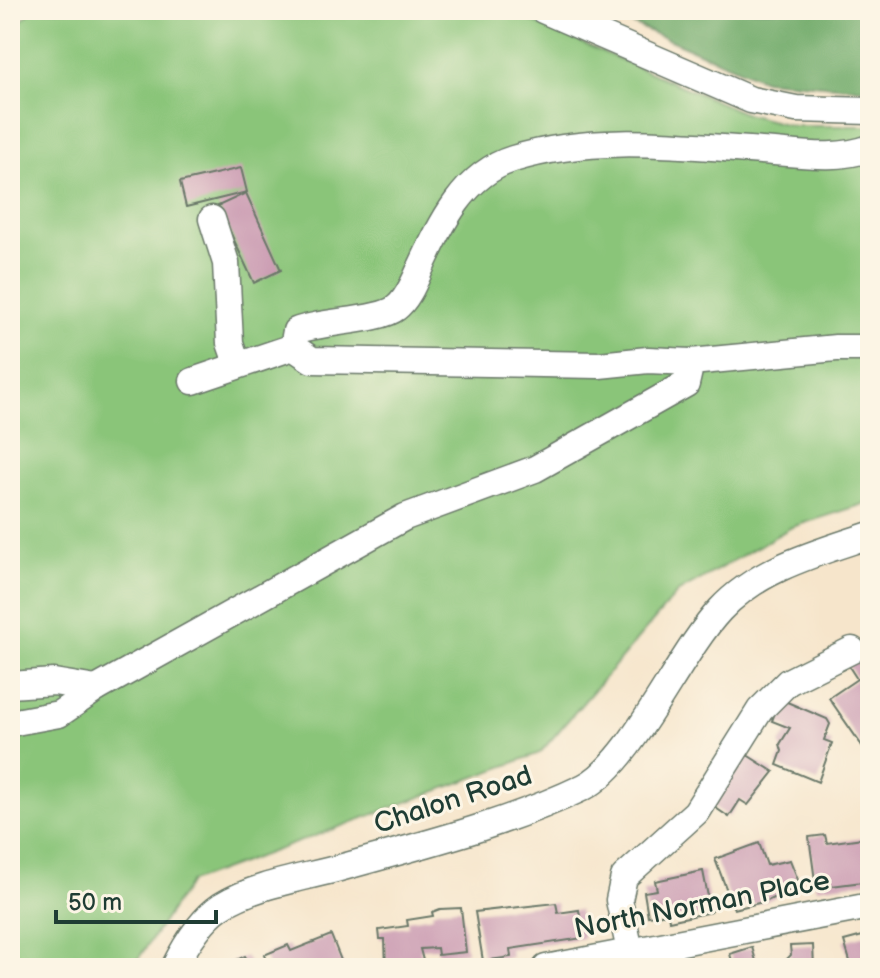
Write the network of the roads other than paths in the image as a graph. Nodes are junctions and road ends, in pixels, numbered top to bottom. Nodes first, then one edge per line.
1 (543, 10) edge
2 (870, 111) edge
3 (870, 148) edge
4 (212, 219) dead end
5 (293, 347) junction
6 (870, 348) edge
7 (691, 362) junction
8 (237, 363) junction
9 (193, 381) dead end
10 (870, 535) edge
11 (852, 650) dead end
12 (10, 685) edge
13 (96, 689) junction
14 (10, 723) edge
15 (870, 906) edge
16 (630, 951) junction
17 (174, 968) edge
18 (546, 968) edge

1 - 2 street
3 - 5 street
4 - 8 street
5 - 7 street
5 - 8 street
6 - 7 street
7 - 13 street
8 - 9 street
10 - 17 street, Chalon Road
11 - 16 street
12 - 13 street
13 - 14 street
15 - 16 street, North Norman Place
16 - 18 street, North Norman Place

